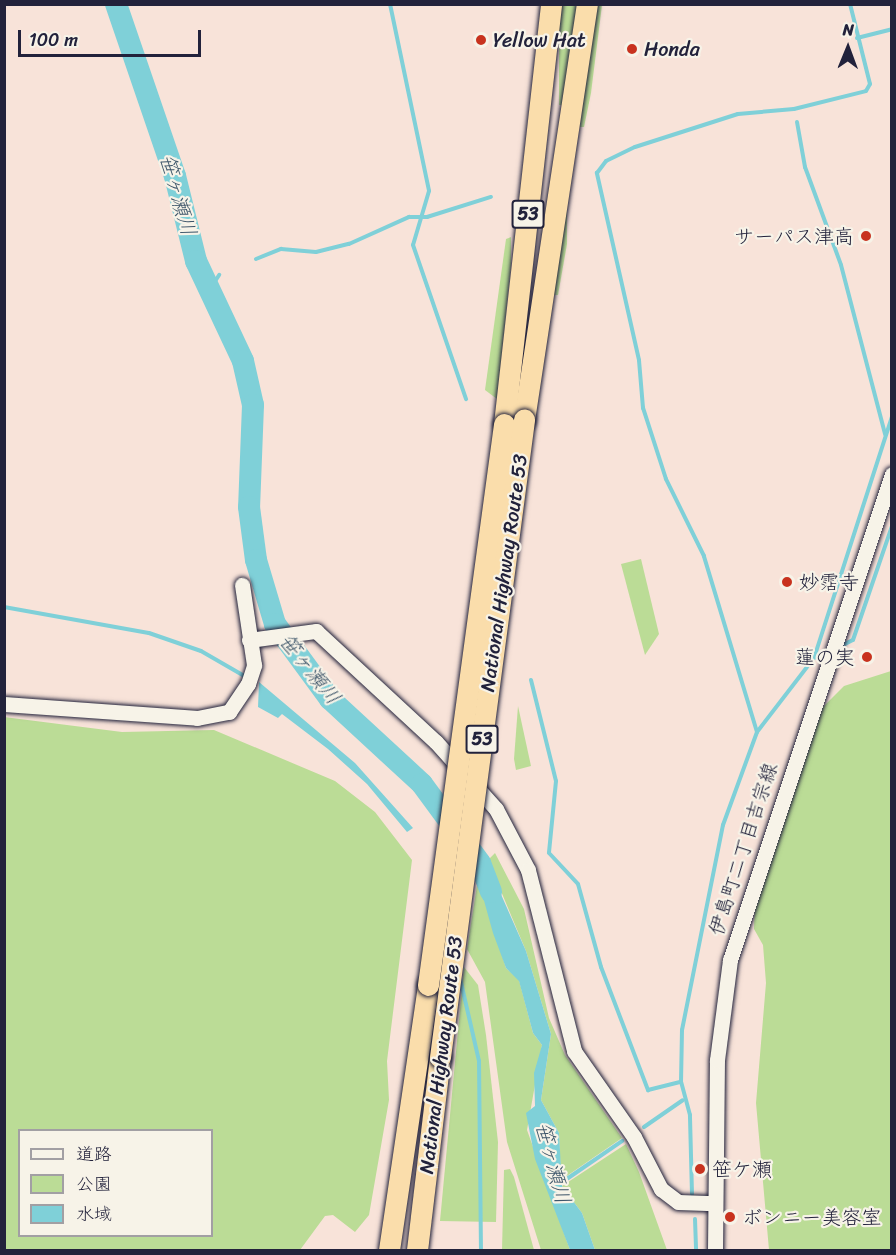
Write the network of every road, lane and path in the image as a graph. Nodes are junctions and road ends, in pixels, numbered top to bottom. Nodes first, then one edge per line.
1 (551, 4) edge
2 (587, 4) edge
3 (514, 422) junction
4 (891, 474) edge
5 (242, 585) dead end
6 (253, 640) junction
7 (4, 704) edge
8 (714, 1203) junction
9 (389, 1251) edge
10 (417, 1251) edge
11 (715, 1251) edge

1 - 3 highway, National Highway Route 53 / 53
2 - 3 highway, National Highway Route 53 / 53
3 - 9 highway, National Highway Route 53 / 53, bridge
3 - 10 highway, National Highway Route 53 / 53, bridge
4 - 8 street, 伊島町二丁目吉宗線
5 - 6 street
6 - 7 street
6 - 8 street
8 - 11 street, 伊島町二丁目吉宗線

